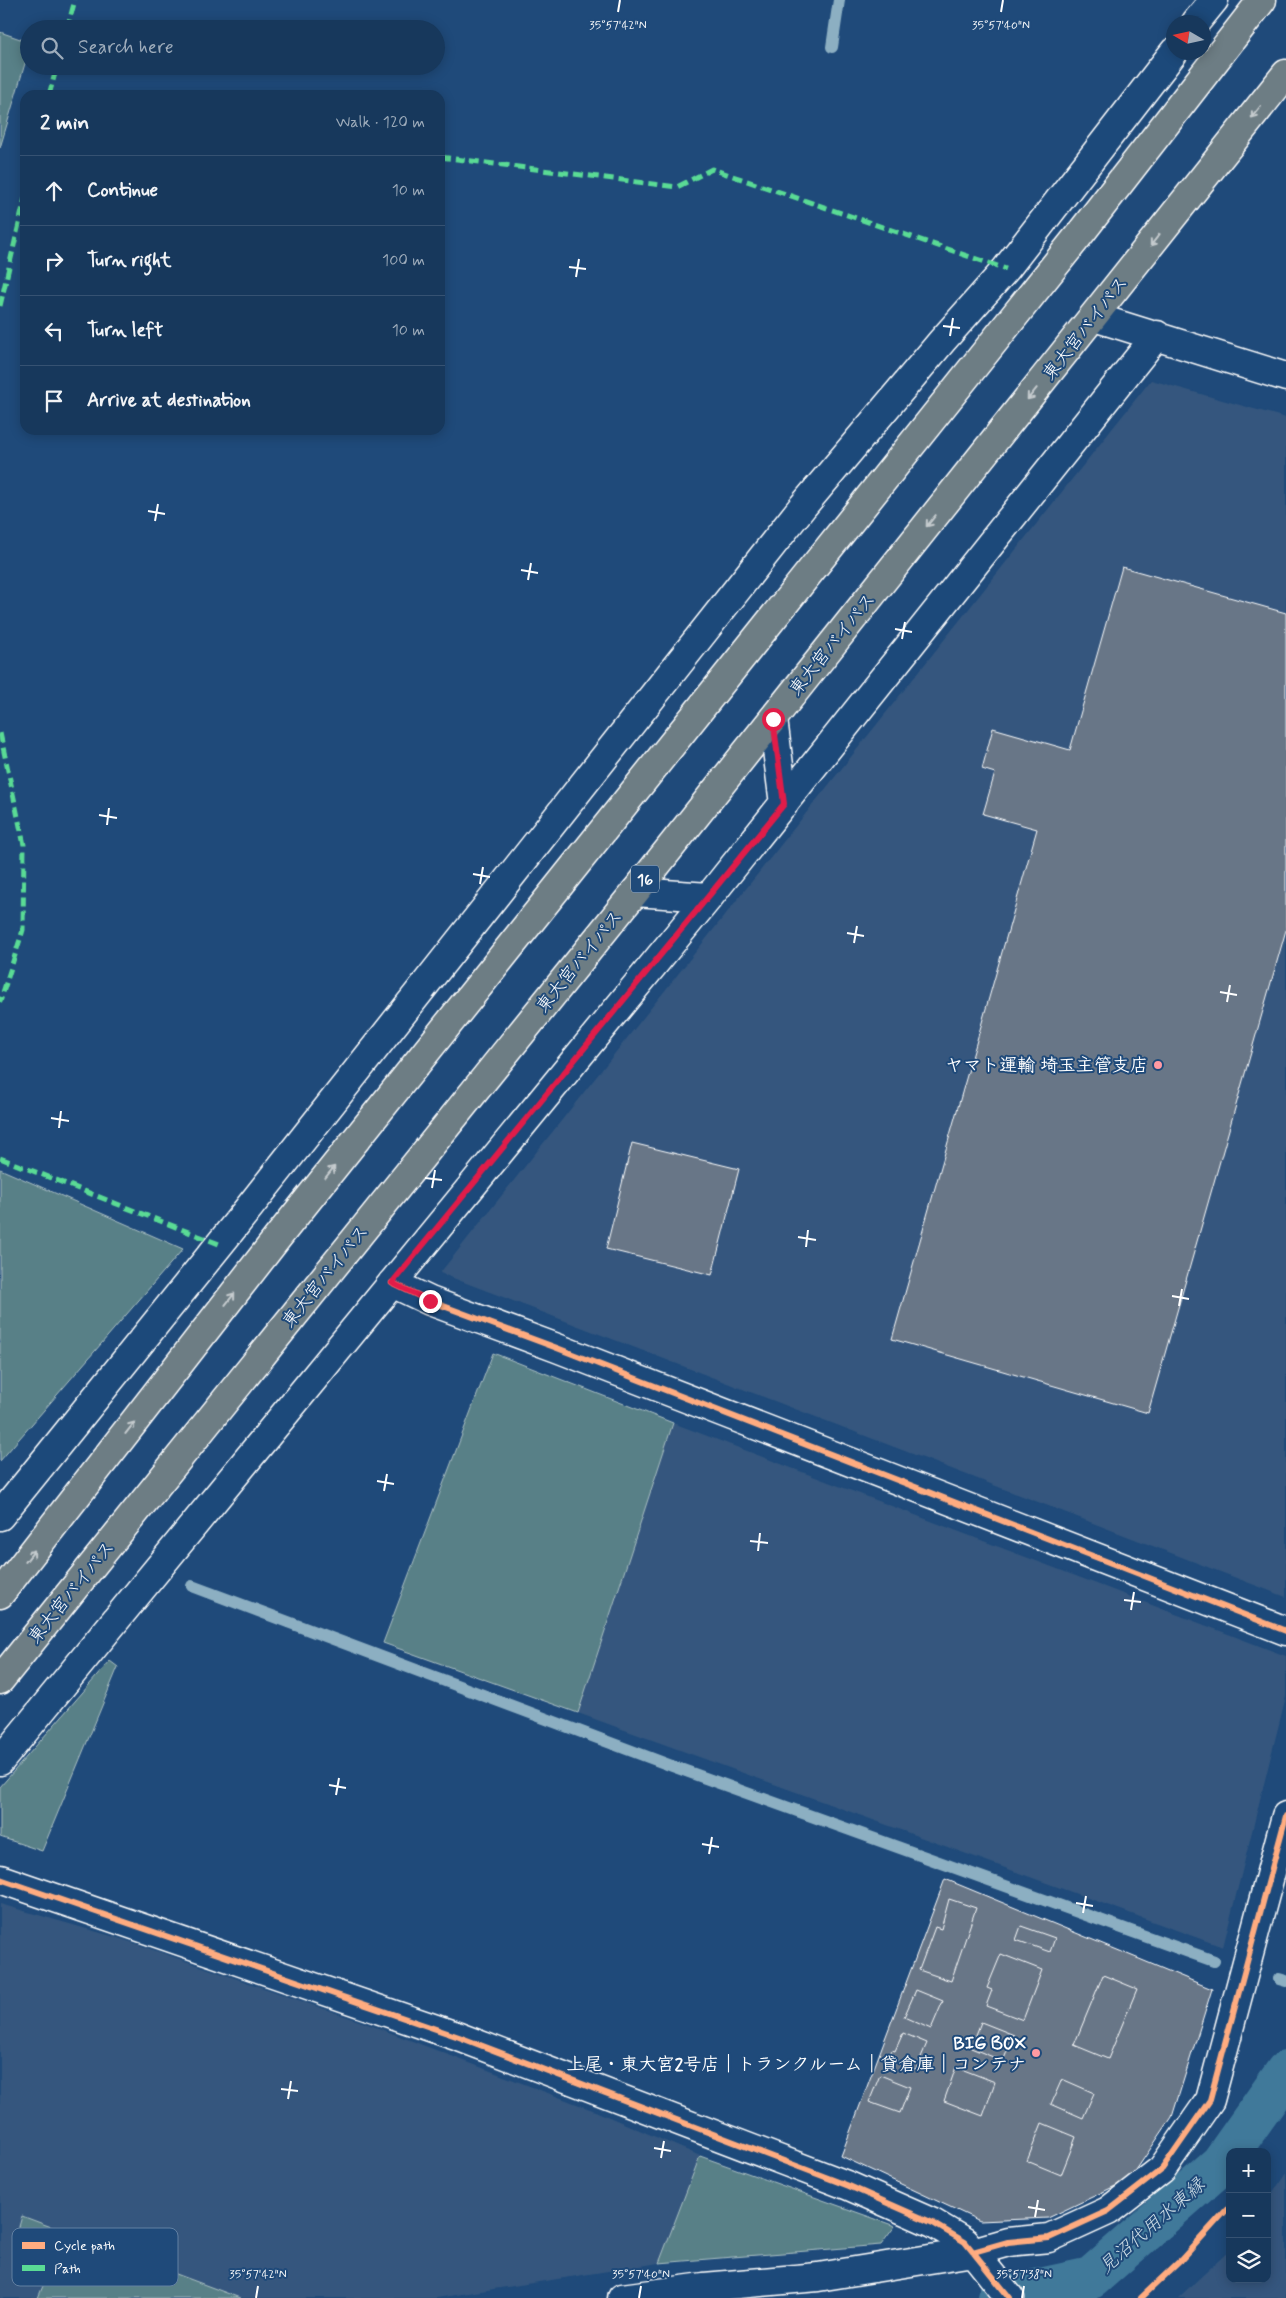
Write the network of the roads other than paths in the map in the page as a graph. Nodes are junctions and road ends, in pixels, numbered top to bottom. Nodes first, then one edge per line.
1 (1214, 0) edge
2 (1262, 0) edge
3 (1202, 15) edge
4 (1168, 60) edge
5 (1286, 74) edge
6 (1094, 317) junction
7 (1157, 335) junction
8 (1286, 377) edge
9 (773, 719) junction
10 (784, 804) junction
11 (634, 892) junction
12 (710, 897) junction
13 (392, 1283) junction
14 (0, 1516) edge
15 (0, 1594) edge
16 (1286, 1631) edge
17 (0, 1680) edge
18 (0, 1761) edge
19 (1286, 1816) edge
20 (0, 1879) edge
21 (973, 2252) junction
22 (622, 2298) edge
23 (1010, 2298) edge

1 - 3 street
15 -> 2 highway
4 - 14 street
5 -> 6 highway, 東大宮バイパス / 16
6 - 7 street
6 -> 9 highway, 東大宮バイパス / 16
7 - 8 street
7 - 10 street
9 - 10 street
9 - 11 highway, 東大宮バイパス / 16
10 - 12 street
11 - 12 street
11 - 17 highway, 東大宮バイパス / 16
12 - 13 street
13 - 16 street
13 - 18 street
19 - 21 street
20 - 21 street
21 - 22 street
21 - 23 street

